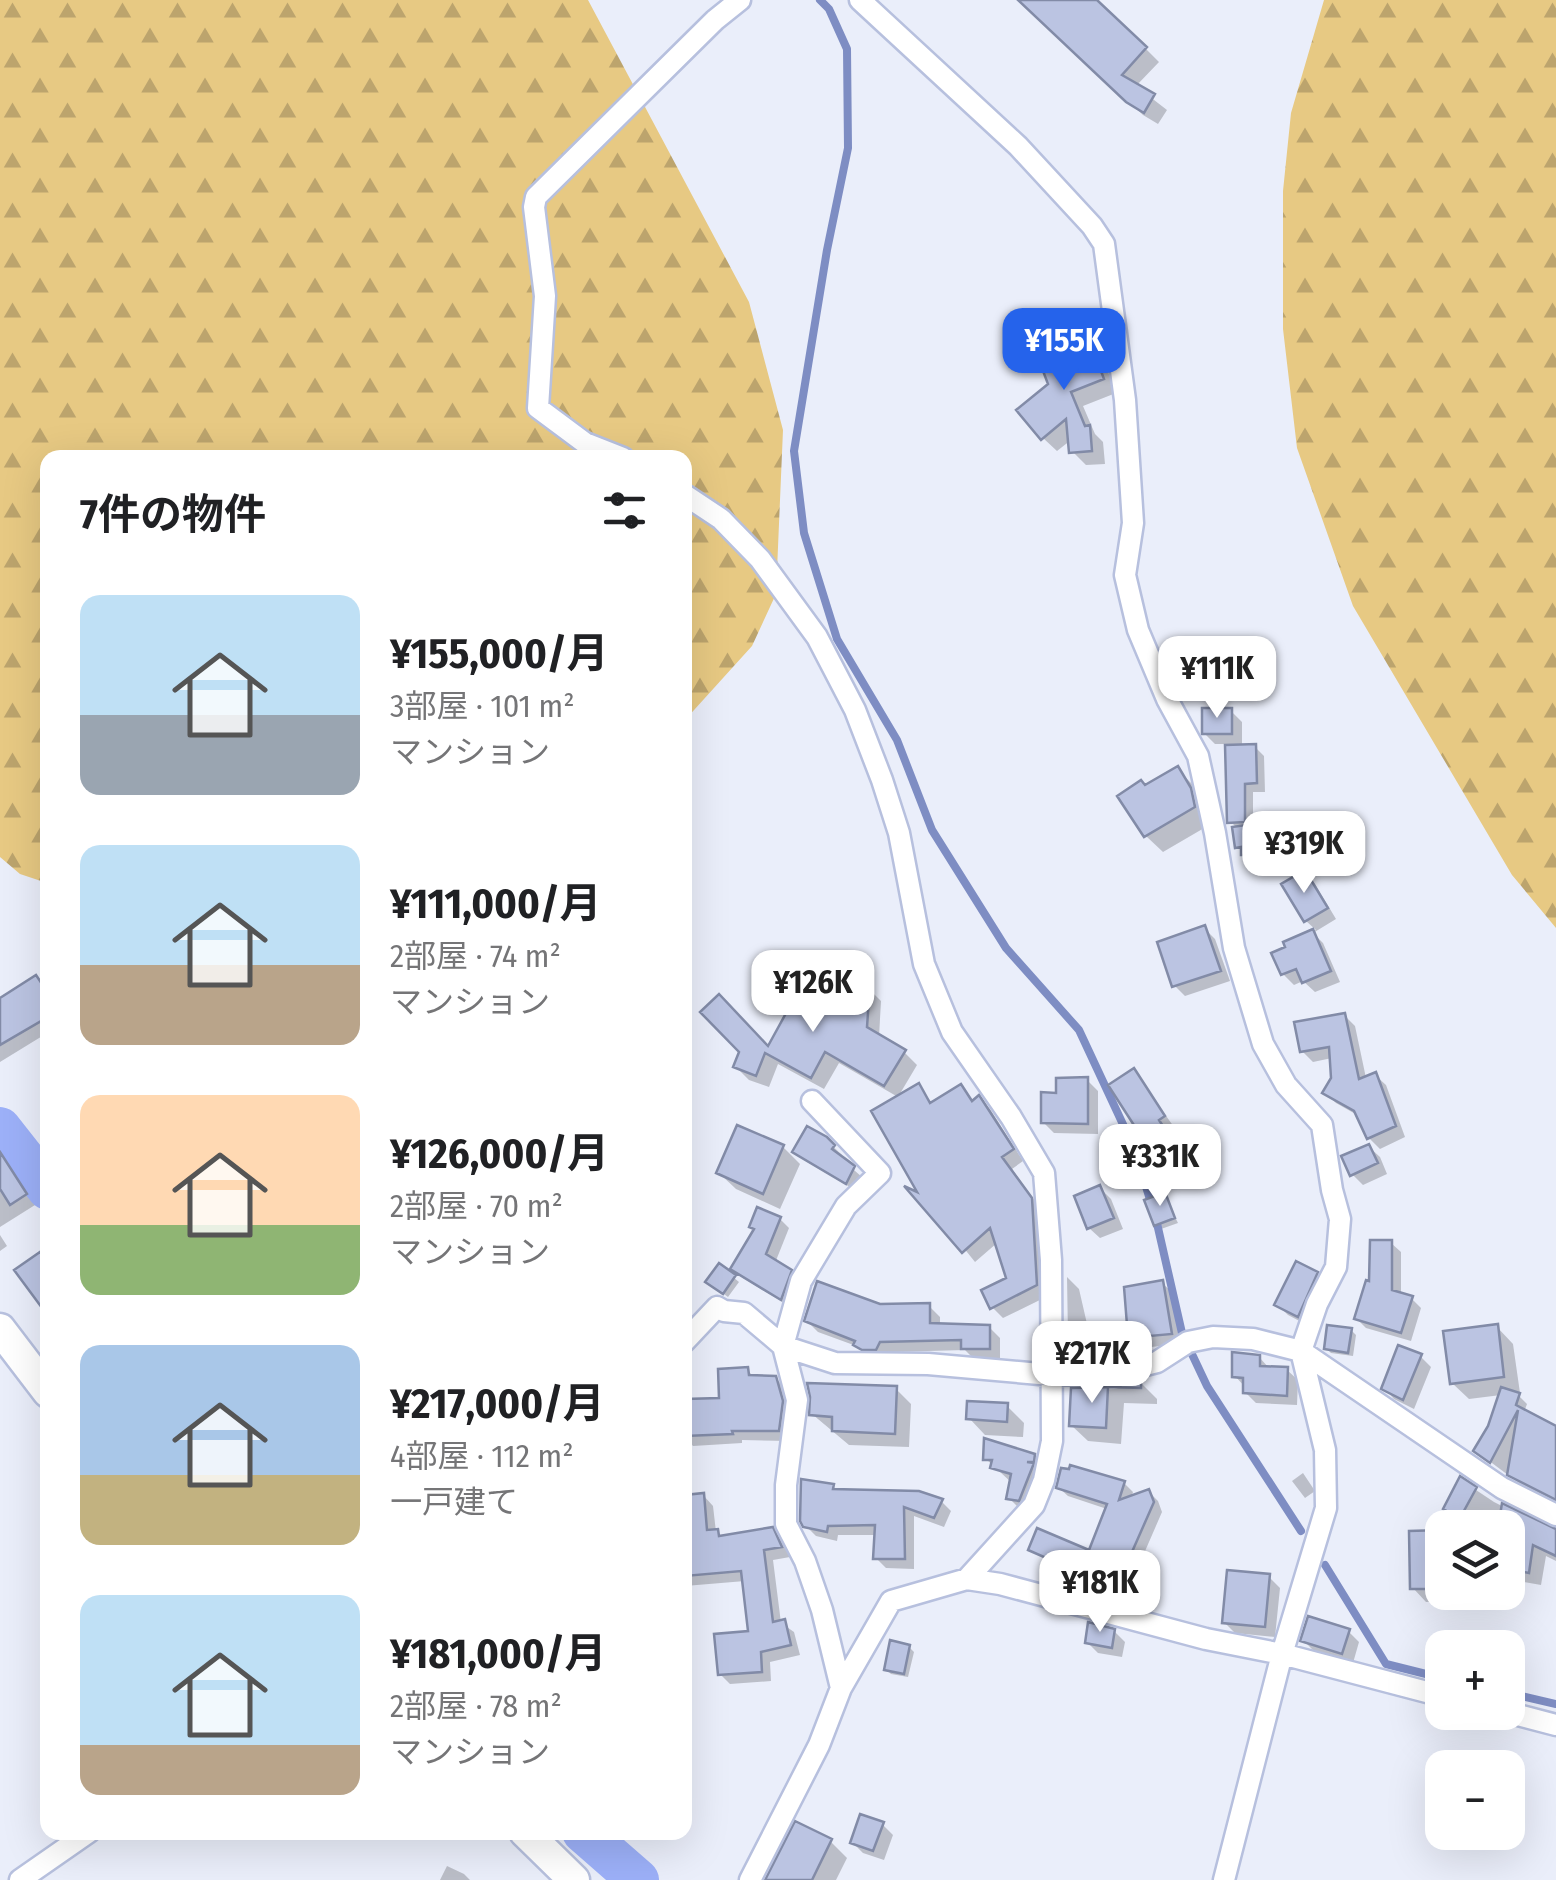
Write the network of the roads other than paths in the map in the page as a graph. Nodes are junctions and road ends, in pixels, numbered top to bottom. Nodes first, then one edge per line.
1 (740, 0) edge
2 (860, 0) edge
3 (603, 450) edge
4 (692, 500) edge
5 (812, 1100) dead end
6 (0, 1329) edge
7 (692, 1333) edge
8 (783, 1346) junction
9 (1300, 1351) junction
10 (1051, 1376) junction
11 (40, 1382) edge
12 (1556, 1515) edge
13 (967, 1579) junction
14 (1282, 1654) junction
15 (841, 1688) junction
16 (1425, 1692) edge
17 (1525, 1717) edge
18 (1556, 1726) edge
19 (78, 1840) edge
20 (533, 1840) edge
21 (20, 1880) edge
22 (574, 1880) edge
23 (750, 1880) edge
24 (1224, 1880) edge

1 - 3 street
2 - 9 street
4 - 10 street
5 - 8 street
6 - 11 main road
7 - 8 street
8 - 10 street
8 - 15 street
9 - 10 street
9 - 12 street
9 - 14 street
10 - 13 street
13 - 14 street
13 - 15 street
14 - 16 street
14 - 24 street
15 - 23 street
17 - 18 street
19 - 21 street
20 - 22 main road

